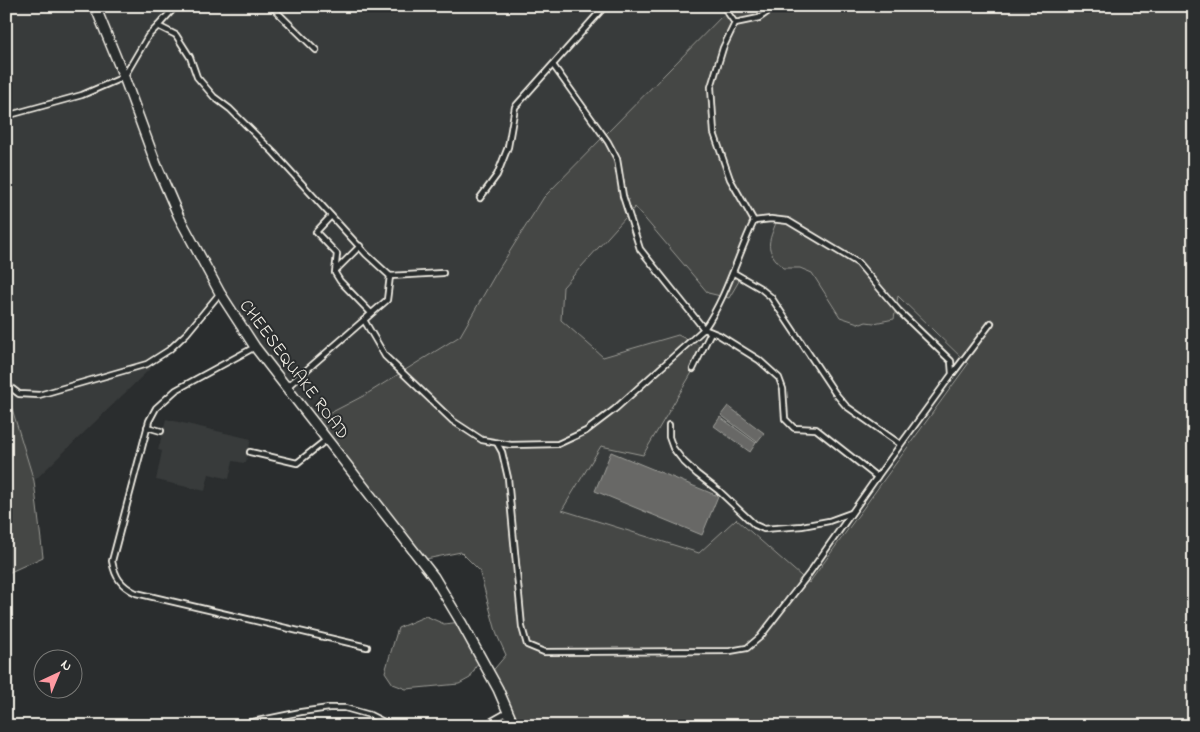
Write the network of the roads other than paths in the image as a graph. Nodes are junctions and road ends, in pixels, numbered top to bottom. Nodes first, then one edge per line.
1 (95, 6) edge
2 (176, 6) edge
3 (271, 6) edge
4 (605, 6) edge
5 (723, 6) edge
6 (776, 6) edge
7 (735, 23) junction
8 (158, 26) junction
9 (316, 50) dead end
10 (553, 65) junction
11 (124, 77) junction
12 (6, 116) edge
13 (480, 198) dead end
14 (331, 216) junction
15 (754, 220) junction
16 (360, 246) junction
17 (336, 270) junction
18 (734, 272) junction
19 (443, 273) dead end
20 (390, 276) junction
21 (220, 293) junction
22 (371, 313) junction
23 (364, 320) junction
24 (991, 323) dead end
25 (704, 329) junction
26 (711, 332) junction
27 (255, 347) junction
28 (692, 369) dead end
29 (952, 374) junction
30 (6, 384) edge
31 (286, 388) junction
32 (669, 425) dead end
33 (147, 427) junction
34 (161, 431) dead end
35 (326, 440) junction
36 (497, 443) junction
37 (900, 444) junction
38 (250, 452) dead end
39 (877, 478) junction
40 (853, 512) junction
41 (367, 647) dead end
42 (508, 712) junction
43 (512, 725) edge
44 (233, 726) edge
45 (392, 726) edge
46 (483, 726) edge

1 - 11 street, CHEESEQUAKE ROAD
2 - 8 lane
3 - 9 lane
4 - 10 lane
5 - 7 lane
6 - 7 lane
7 - 15 lane
8 - 11 lane
8 - 14 lane
10 - 13 lane
10 - 25 lane
11 - 12 lane
11 - 21 street, CHEESEQUAKE ROAD
14 - 16 lane
14 - 17 lane
15 - 18 lane
15 - 29 lane
16 - 17 lane
16 - 20 lane
17 - 22 lane
18 - 25 lane
18 - 37 lane
19 - 20 lane
20 - 22 lane
21 - 27 street, CHEESEQUAKE ROAD
21 - 30 lane
22 - 23 lane
23 - 31 lane
23 - 36 lane
24 - 29 lane
25 - 26 lane
25 - 36 lane
26 - 28 lane
26 - 39 lane
27 - 31 street, CHEESEQUAKE ROAD
27 - 33 lane
29 - 37 lane
31 - 35 street, CHEESEQUAKE ROAD
32 - 40 lane
33 - 34 lane
33 - 41 lane
35 - 38 lane
35 - 42 street, CHEESEQUAKE ROAD
36 - 40 lane
37 - 39 lane
39 - 40 lane
42 - 43 street, CHEESEQUAKE ROAD
42 - 46 lane
44 - 45 lane

